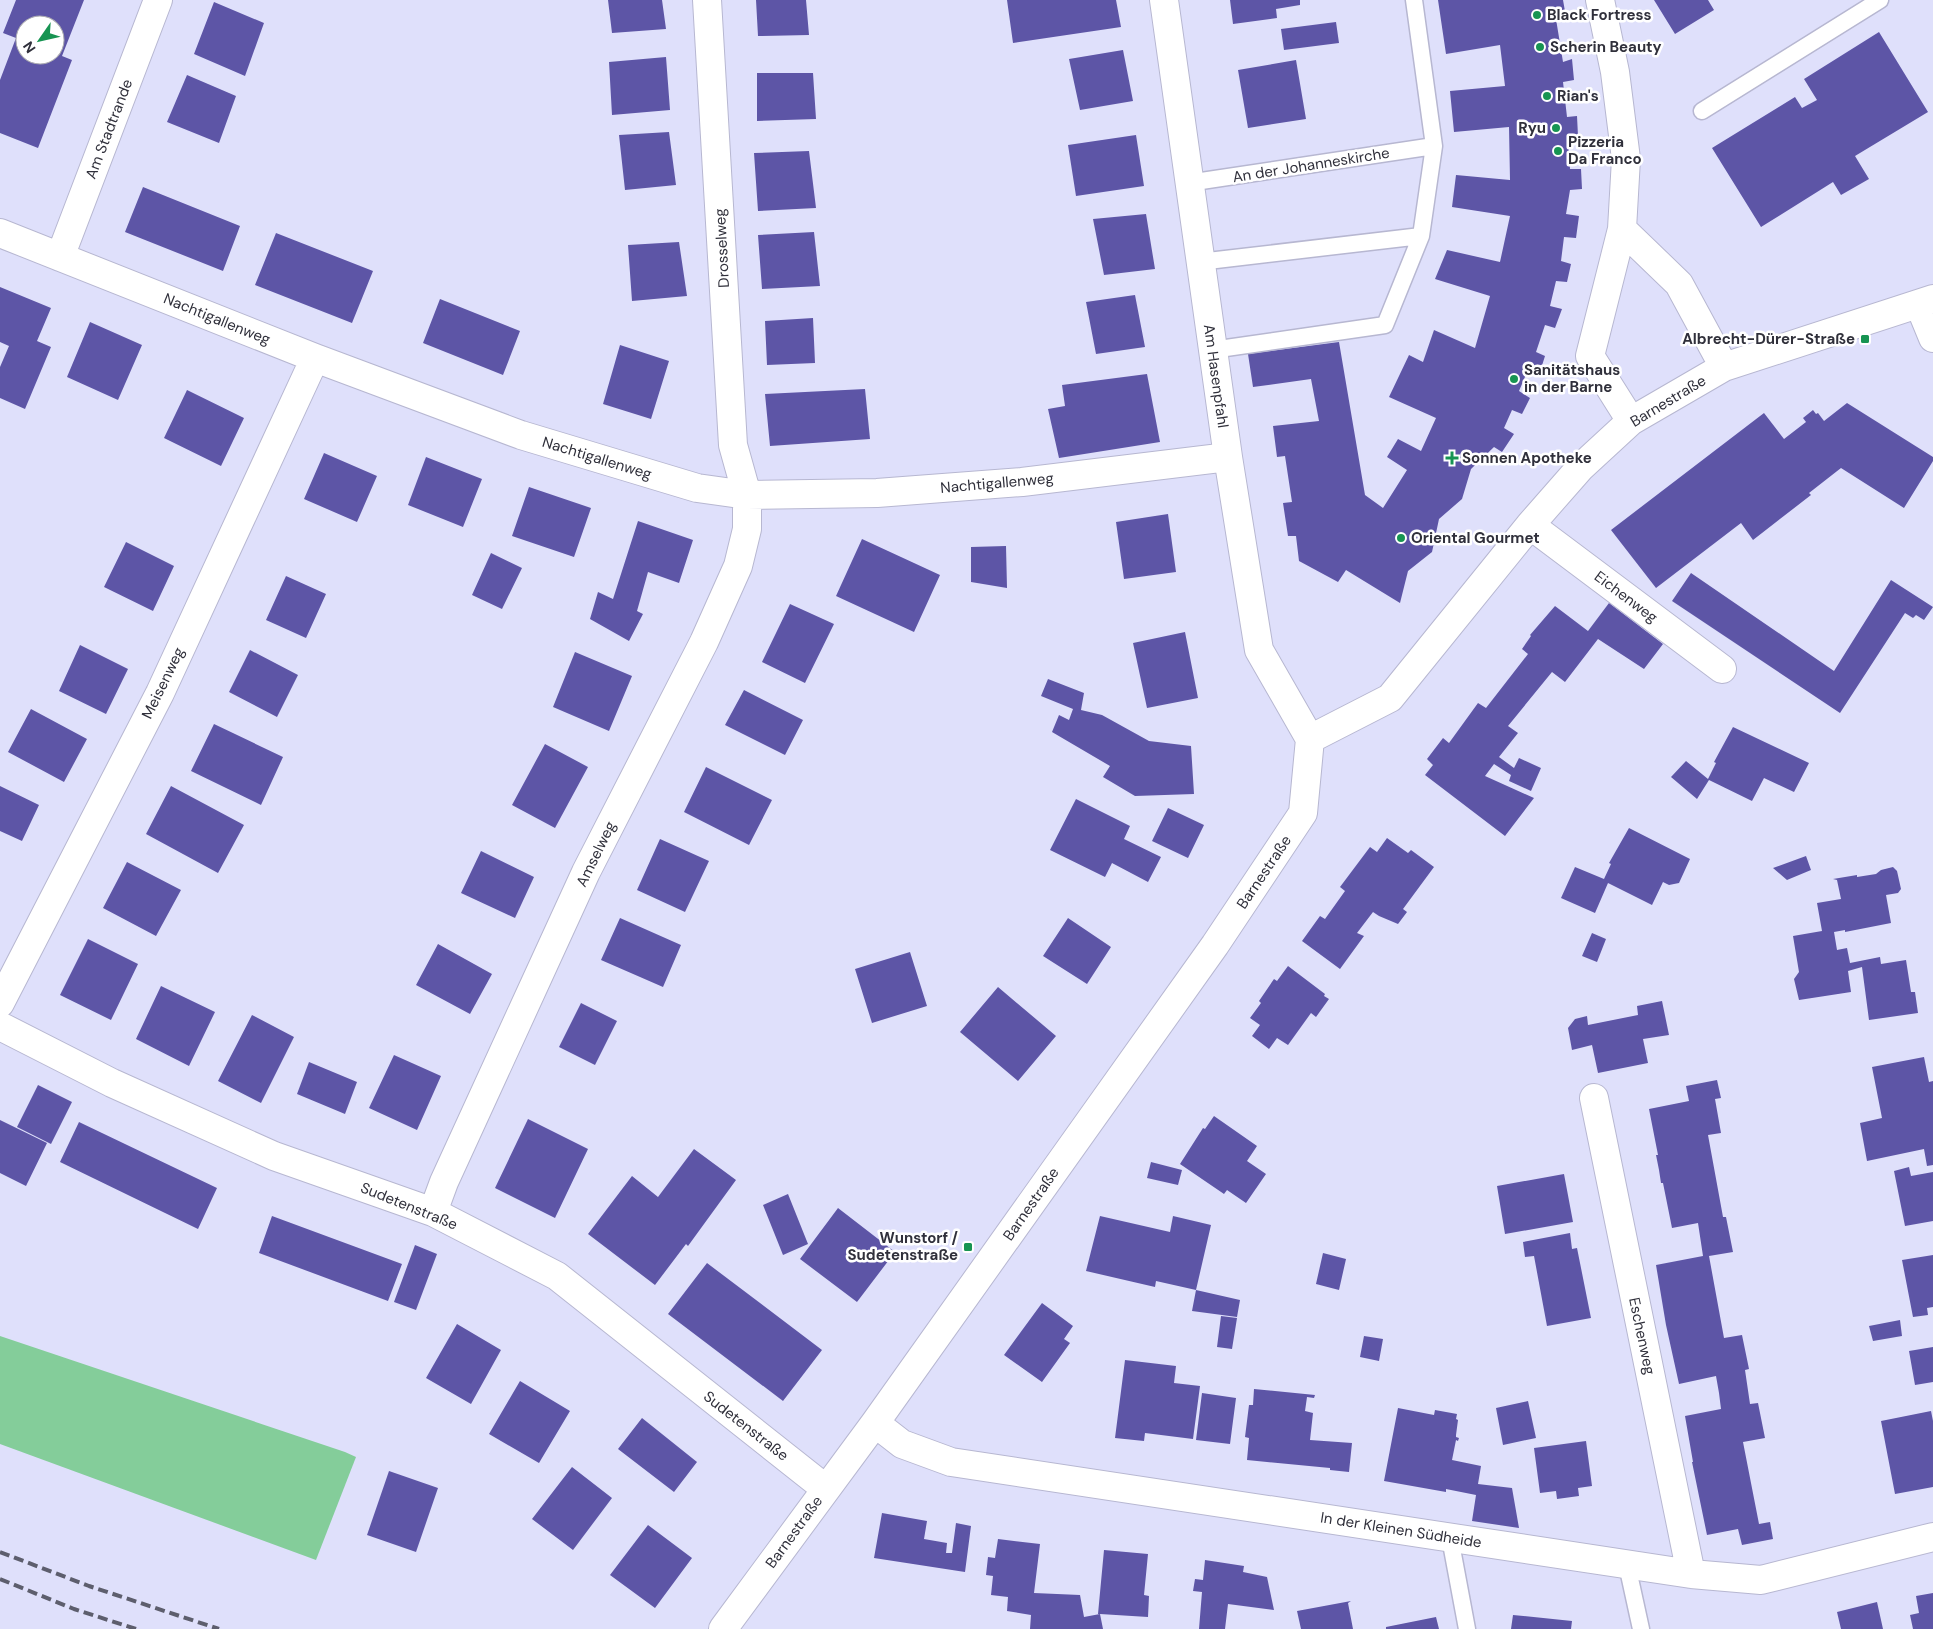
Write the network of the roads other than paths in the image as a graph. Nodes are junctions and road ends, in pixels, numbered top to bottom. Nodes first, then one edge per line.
1 (158, 0) edge
2 (707, 0) edge
3 (1164, 0) edge
4 (1414, 0) edge
5 (1600, 0) edge
6 (1880, 0) edge
7 (1702, 111) dead end
8 (1434, 146) junction
9 (1188, 183) junction
10 (1622, 229) junction
11 (0, 234) edge
12 (1421, 236) junction
13 (60, 257) junction
14 (1199, 262) junction
15 (1926, 301) edge
16 (1933, 338) edge
17 (1212, 350) junction
18 (315, 358) junction
19 (1724, 367) junction
20 (1631, 421) junction
21 (1228, 457) junction
22 (747, 495) junction
23 (1530, 525) junction
24 (1722, 669) dead end
25 (1310, 739) junction
26 (0, 1003) edge
27 (0, 1026) edge
28 (1594, 1098) dead end
29 (433, 1212) junction
30 (876, 1423) junction
31 (826, 1490) junction
32 (1933, 1537) edge
33 (1450, 1538) junction
34 (1627, 1565) junction
35 (1691, 1574) junction
36 (723, 1629) edge
37 (1467, 1629) edge
38 (1641, 1629) edge

1 - 13 street, Am Stadtrande
2 - 22 street, Drosselweg
3 - 9 street, Am Hasenpfahl
4 - 8 lane
5 - 10 street
6 - 7 lane
8 - 9 lane, An der Johanneskirche
8 - 12 lane
9 - 14 street, Am Hasenpfahl
10 - 19 street
10 - 20 street
11 - 13 street, Nachtigallenweg
12 - 14 lane
12 - 17 lane
13 - 18 street, Nachtigallenweg
14 - 17 street, Am Hasenpfahl
15 - 16 street
15 - 19 street, Barnestraße
17 - 21 street, Am Hasenpfahl
18 - 22 street, Nachtigallenweg
18 - 26 street, Meisenweg
19 - 20 street, Barnestraße
20 - 23 street, Barnestraße
21 - 22 street, Nachtigallenweg
21 - 25 street, Am Hasenpfahl
22 - 29 street, Amselweg
23 - 24 street, Eichenweg
23 - 25 street, Barnestraße
25 - 30 street, Barnestraße
27 - 29 street, Sudetenstraße
28 - 35 street, Eschenweg
29 - 31 street, Sudetenstraße
30 - 31 street, Barnestraße
30 - 33 street, In der Kleinen Südheide
31 - 36 street, Barnestraße
32 - 35 street, In der Kleinen Südheide
33 - 34 street, In der Kleinen Südheide
33 - 37 lane
34 - 35 street, In der Kleinen Südheide
34 - 38 lane

